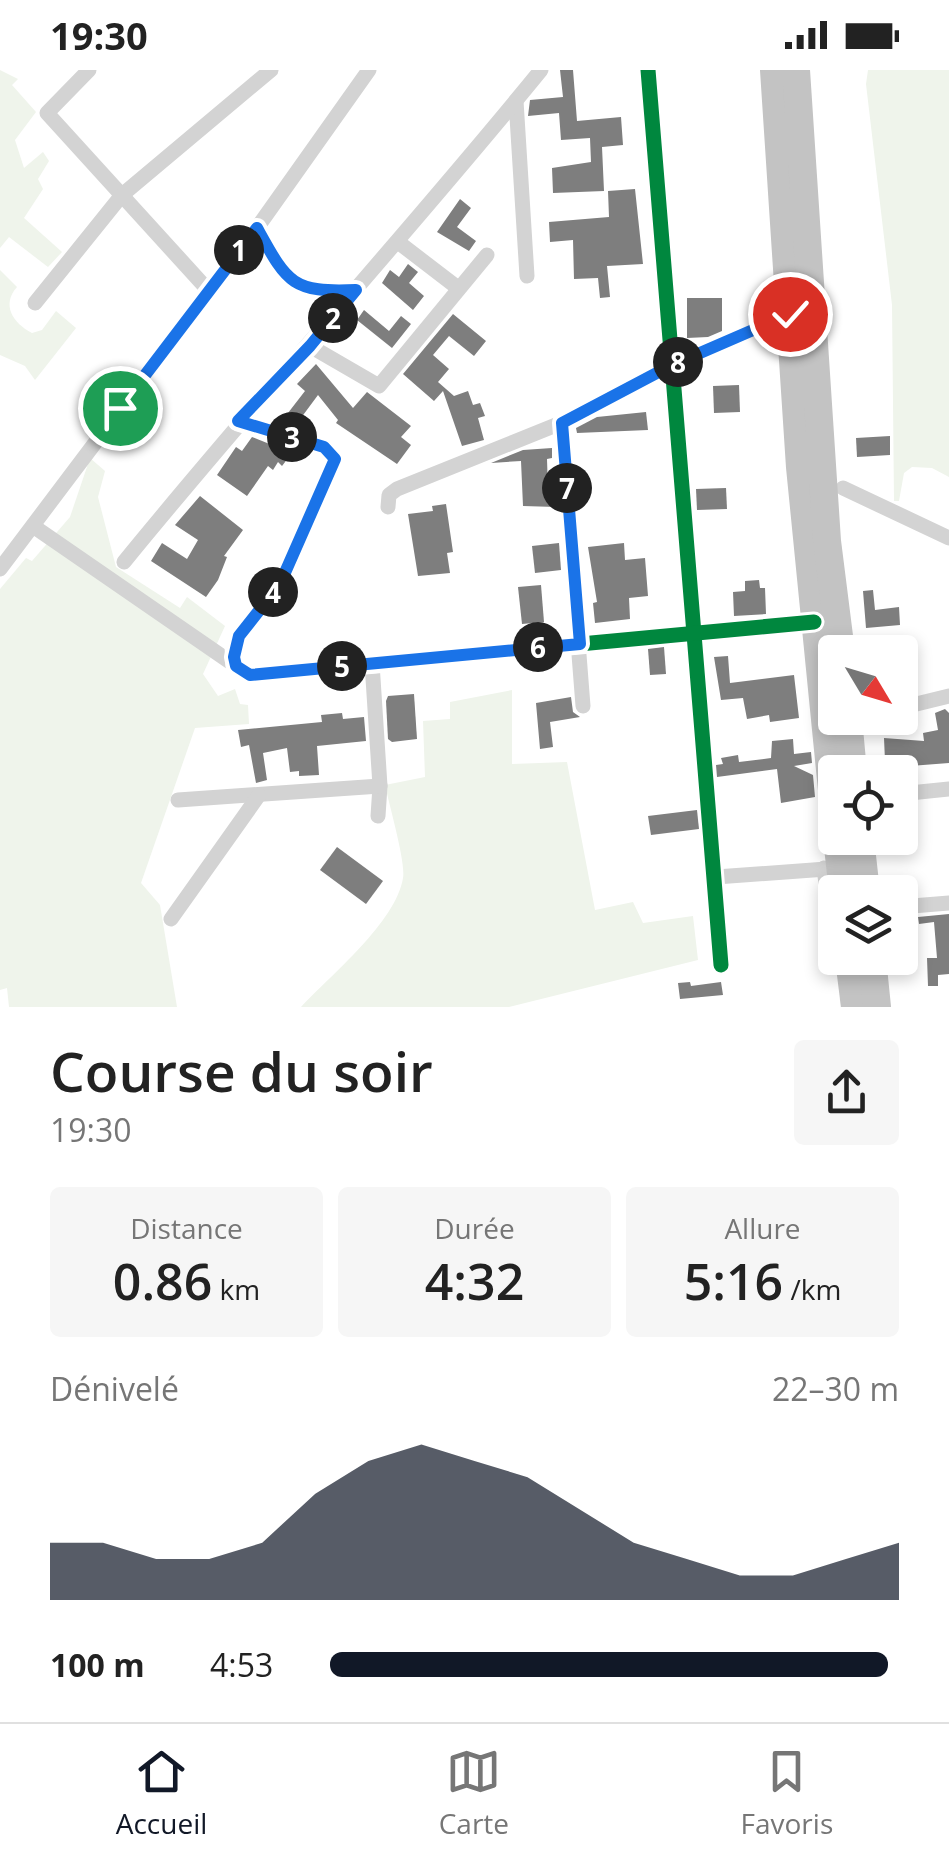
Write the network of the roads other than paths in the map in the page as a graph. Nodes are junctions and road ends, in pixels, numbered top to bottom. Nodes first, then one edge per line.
1 (88, 70) edge
2 (271, 70) edge
3 (541, 70) edge
4 (648, 70) edge
5 (774, 70) edge
6 (796, 70) edge
7 (364, 72) edge
8 (516, 101) junction
9 (122, 195) junction
10 (257, 228) junction
11 (398, 242) junction
12 (487, 254) dead end
13 (527, 276) dead end
14 (458, 288) junction
15 (208, 290) junction
16 (356, 290) junction
17 (34, 303) dead end
18 (790, 314) junction
19 (310, 346) junction
20 (670, 366) junction
21 (238, 421) junction
22 (562, 423) junction
23 (843, 488) dead end
24 (388, 507) dead end
25 (34, 526) junction
26 (949, 538) edge
27 (124, 562) dead end
28 (0, 569) edge
29 (814, 622) junction
30 (696, 630) junction
31 (839, 635) edge
32 (580, 644) junction
33 (372, 663) junction
34 (236, 666) junction
35 (949, 696) edge
36 (918, 704) edge
37 (583, 706) dead end
38 (828, 755) edge
39 (380, 786) junction
40 (949, 789) edge
41 (918, 792) edge
42 (259, 794) junction
43 (178, 800) dead end
44 (378, 816) dead end
45 (818, 876) edge
46 (716, 877) junction
47 (949, 903) edge
48 (918, 906) edge
49 (171, 919) dead end
50 (721, 966) dead end
51 (838, 975) edge
52 (851, 975) edge
53 (874, 975) edge
54 (842, 1007) edge
55 (855, 1007) edge
56 (877, 1007) edge

1 - 9 street
2 - 9 street
3 - 8 street
4 - 20 street
5 - 18 highway
6 - 31 highway
7 - 10 street
8 - 11 street
8 - 13 street
9 - 15 street
9 - 17 street
10 - 15 street
10 - 16 street
11 - 14 street
11 - 16 street
12 - 14 street
14 - 19 street
15 - 25 street
16 - 19 street
18 - 20 street
18 - 29 highway
19 - 21 street
20 - 22 street
20 - 30 street
21 - 27 street
21 - 34 street
22 - 24 street
22 - 32 street
23 - 26 street
25 - 28 street
25 - 34 street
29 - 30 street
29 - 38 highway
30 - 32 street
30 - 46 street
32 - 33 street
32 - 37 street
33 - 34 street
33 - 39 street
35 - 36 street
39 - 42 street
39 - 44 street
40 - 41 street
42 - 43 street
42 - 49 street
45 - 46 street
46 - 50 street
47 - 48 street
51 - 54 street
52 - 55 highway
53 - 56 highway

